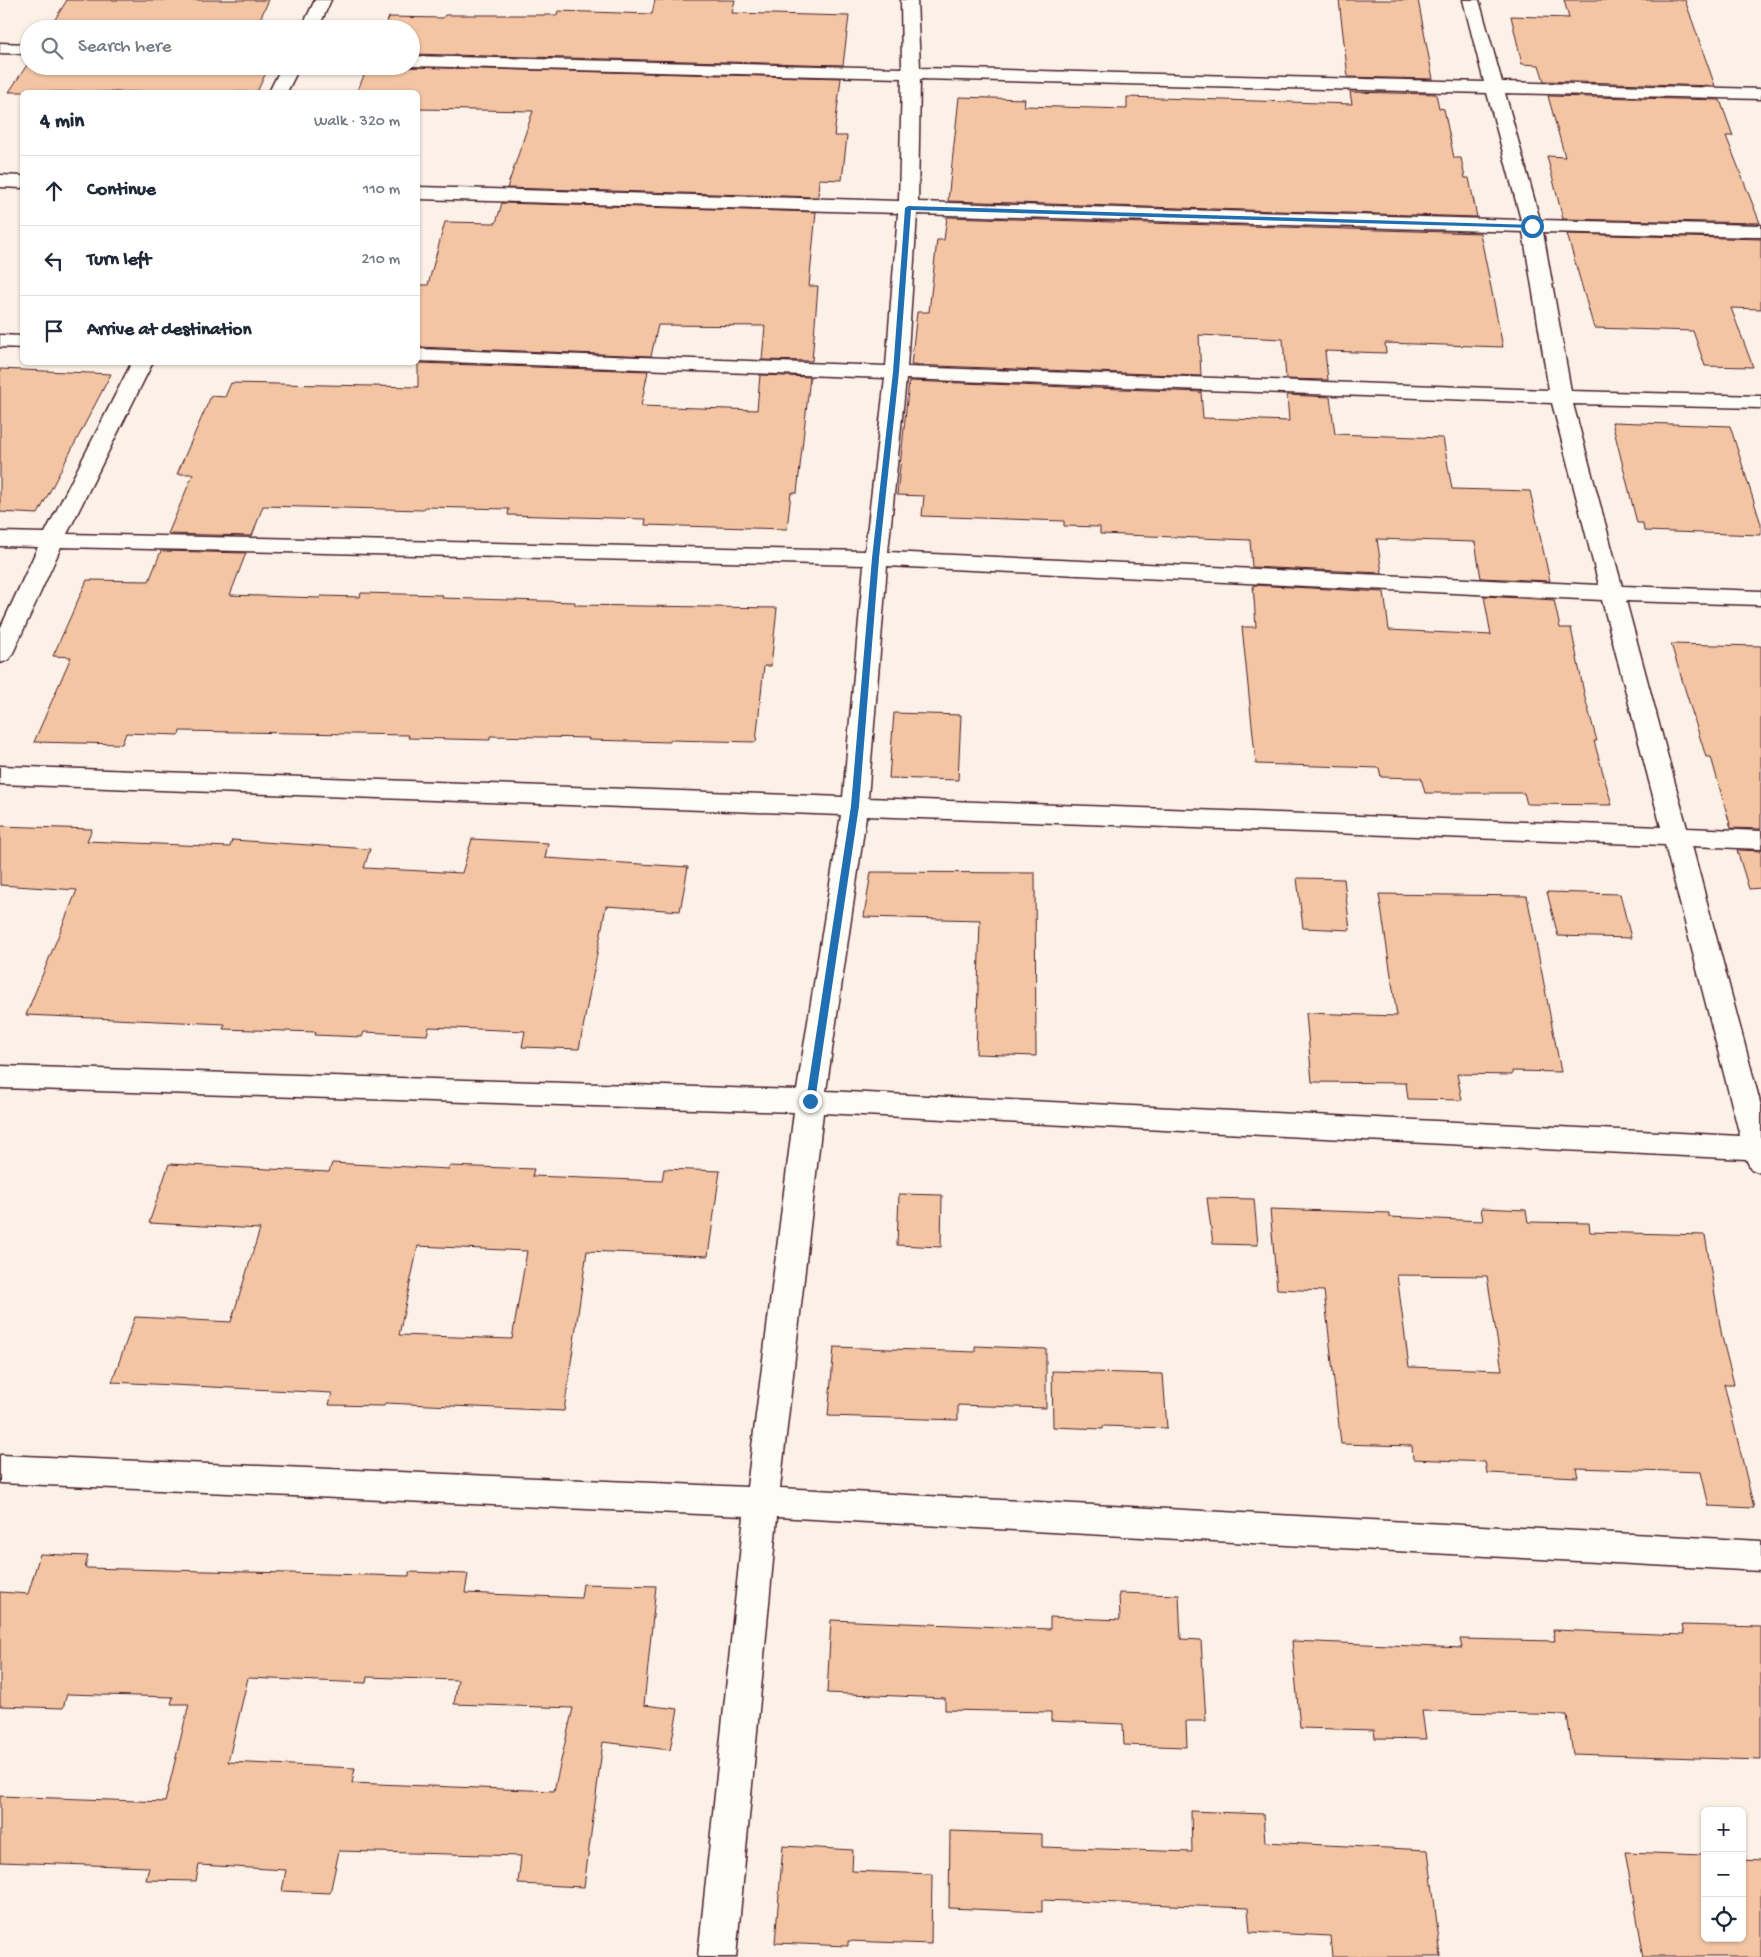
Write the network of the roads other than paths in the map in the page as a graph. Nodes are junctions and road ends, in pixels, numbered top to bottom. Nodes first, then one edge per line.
1 (323, 0) edge
2 (909, 0) edge
3 (1471, 0) edge
4 (313, 20) edge
5 (0, 48) edge
6 (20, 49) edge
7 (420, 61) edge
8 (286, 75) edge
9 (911, 75) junction
10 (1496, 88) junction
11 (279, 90) edge
12 (1761, 94) edge
13 (0, 182) edge
14 (20, 182) edge
15 (420, 193) edge
16 (908, 208) junction
17 (1532, 226) junction
18 (1761, 231) edge
19 (0, 341) edge
20 (20, 342) edge
21 (420, 355) edge
22 (141, 365) edge
23 (896, 372) junction
24 (1561, 398) junction
25 (1761, 402) edge
26 (0, 539) edge
27 (52, 541) junction
28 (876, 558) junction
29 (1612, 593) junction
30 (1761, 598) edge
31 (0, 655) edge
32 (0, 775) edge
33 (855, 806) junction
34 (1675, 836) junction
35 (1761, 840) edge
36 (0, 1077) edge
37 (810, 1101) junction
38 (1760, 1152) edge
39 (0, 1469) edge
40 (762, 1502) junction
41 (1761, 1556) edge
42 (717, 1957) edge

1 - 4 street
2 - 9 street
3 - 10 street
5 - 6 street
7 - 9 street
8 - 11 street
9 - 10 street
9 - 16 street
10 - 12 street
10 - 17 street
13 - 14 street
15 - 16 street
16 - 17 street
16 - 23 street
17 - 18 street
17 - 24 street
19 - 20 street
21 - 23 street
22 - 27 street
23 - 24 street
23 - 28 street
24 - 25 street
24 - 29 street
26 - 27 street
27 - 28 street
27 - 31 street
28 - 29 street
28 - 33 street
29 - 30 street
29 - 34 street
32 - 33 street
33 - 34 street
33 - 37 street
34 - 35 street
34 - 38 street
36 - 37 street
37 - 38 street
37 - 40 street
39 - 40 street
40 - 41 street
40 - 42 street

